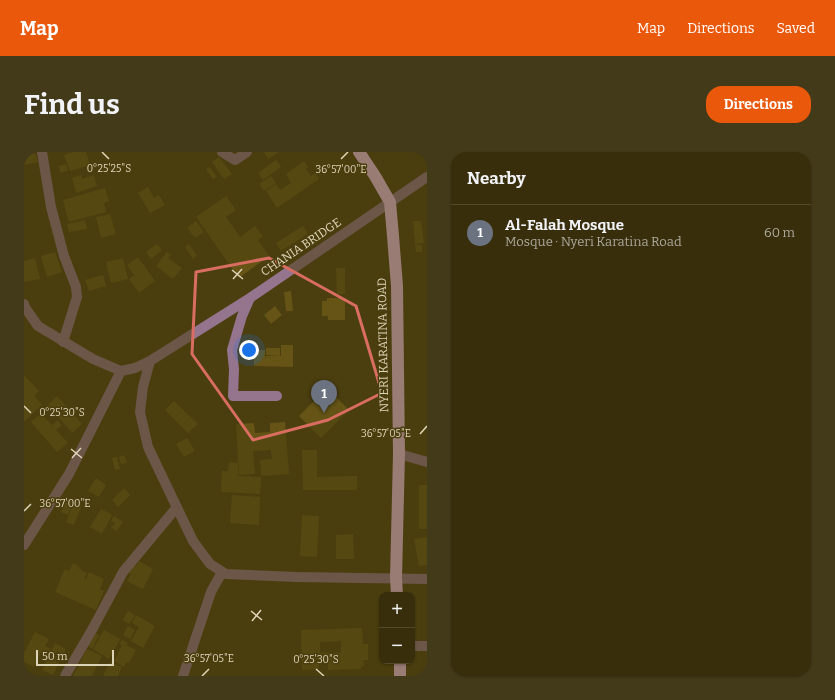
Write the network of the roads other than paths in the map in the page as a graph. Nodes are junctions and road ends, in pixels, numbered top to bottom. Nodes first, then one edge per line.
1 (42, 152) edge
2 (222, 152) edge
3 (247, 152) edge
4 (359, 152) edge
5 (427, 177) edge
6 (390, 202) junction
7 (250, 298) junction
8 (24, 304) edge
9 (63, 342) junction
10 (150, 361) junction
11 (121, 371) junction
12 (277, 396) dead end
13 (399, 454) junction
14 (427, 462) edge
15 (177, 507) junction
16 (24, 545) edge
17 (222, 572) junction
18 (396, 578) junction
19 (427, 579) edge
20 (397, 592) edge
21 (415, 646) edge
22 (427, 646) edge
23 (400, 664) edge
24 (65, 676) edge
25 (183, 676) edge
26 (400, 676) edge

1 - 9 street
2 - 3 street
4 - 6 highway, NYERI KARATINA ROAD
5 - 6 street, CHANIA BRIDGE
6 - 7 street, CHANIA BRIDGE
6 - 13 highway, NYERI KARATINA ROAD
7 - 10 street, CHANIA BRIDGE
7 - 12 street
8 - 9 street
9 - 11 street
10 - 11 street, CHANIA BRIDGE
10 - 15 street
11 - 16 street
13 - 14 street
13 - 18 highway, NYERI KARATINA ROAD
15 - 17 street
15 - 24 street
17 - 18 street
17 - 25 street
18 - 19 street
18 - 20 highway, NYERI KARATINA ROAD
21 - 22 street
23 - 26 highway

